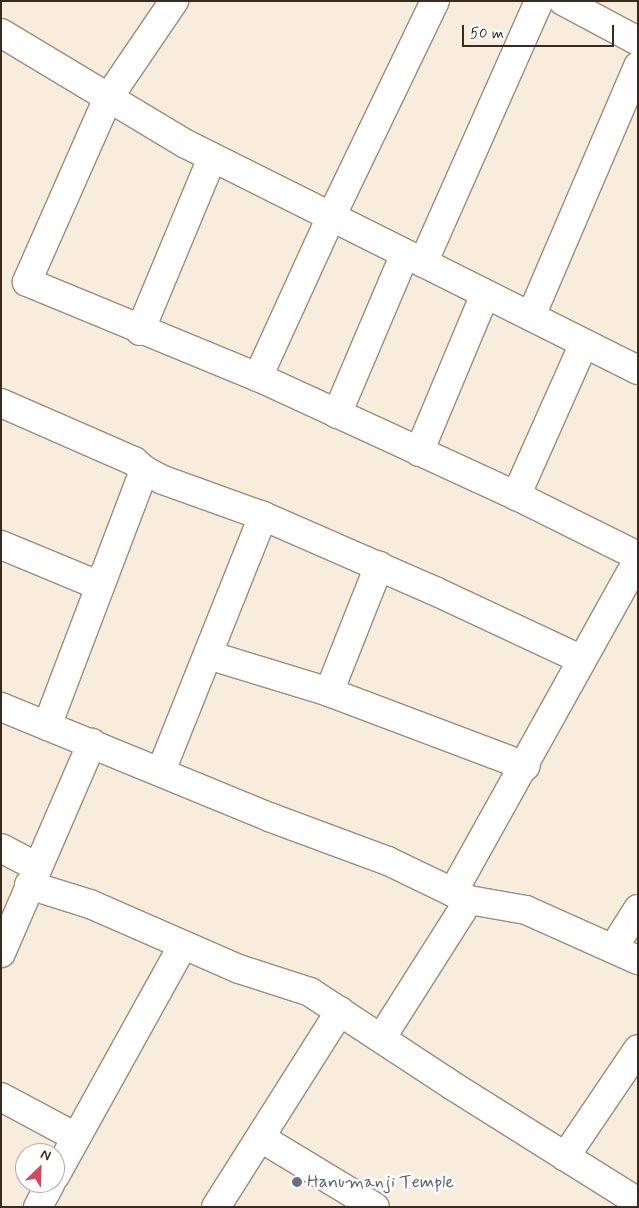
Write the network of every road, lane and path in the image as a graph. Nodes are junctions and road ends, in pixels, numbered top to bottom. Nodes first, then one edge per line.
1 (174, 1) edge
2 (435, 1) edge
3 (539, 1) edge
4 (563, 1) edge
5 (2, 36) edge
6 (638, 41) edge
7 (638, 66) edge
8 (108, 98) junction
9 (212, 158) junction
10 (331, 217) junction
11 (414, 258) junction
12 (485, 294) junction
13 (530, 316) junction
14 (140, 331) junction
15 (584, 343) junction
16 (638, 370) edge
17 (258, 377) junction
18 (1, 403) edge
19 (338, 414) junction
20 (419, 452) junction
21 (144, 470) junction
22 (516, 496) junction
23 (264, 516) junction
24 (1, 545) edge
25 (638, 557) edge
26 (379, 566) junction
27 (100, 586) junction
28 (208, 655) junction
29 (582, 660) junction
30 (329, 692) junction
31 (1, 707) edge
32 (47, 726) junction
33 (92, 743) junction
34 (524, 766) junction
35 (161, 771) junction
36 (1, 848) edge
37 (33, 876) junction
38 (461, 896) junction
39 (638, 909) edge
40 (5, 936) edge
41 (183, 945) junction
42 (614, 947) junction
43 (638, 960) edge
44 (340, 1010) junction
45 (382, 1037) junction
46 (638, 1049) edge
47 (1, 1098) edge
48 (76, 1137) junction
49 (261, 1138) junction
50 (65, 1157) edge
51 (565, 1157) junction
52 (46, 1193) edge
53 (638, 1202) edge
54 (223, 1204) edge
55 (38, 1207) edge
56 (375, 1207) edge

1 - 8 street
2 - 10 street
3 - 11 street
4 - 6 street
5 - 8 street
7 - 13 street
8 - 9 street
8 - 14 street
9 - 10 street
9 - 14 street
10 - 11 street
10 - 17 street
11 - 12 street
11 - 19 street
12 - 13 street
12 - 20 street
13 - 15 street
14 - 17 street
15 - 16 street
15 - 22 street
17 - 19 street
18 - 21 street
19 - 20 street
20 - 22 street
21 - 23 street
21 - 27 street
22 - 25 street
23 - 26 street
23 - 28 street
24 - 27 street
25 - 29 street
26 - 29 street
26 - 30 street
27 - 32 street
28 - 30 street
28 - 35 street
29 - 34 street
30 - 34 street
31 - 32 street
32 - 33 street
33 - 35 street
33 - 37 street
34 - 38 street
35 - 38 street
36 - 37 street
37 - 40 street
37 - 41 street
38 - 42 street
38 - 45 street
39 - 42 street
41 - 44 street
41 - 48 street
42 - 43 street
44 - 45 street
44 - 49 street
45 - 51 street
46 - 51 street
47 - 48 street
48 - 50 street
49 - 54 street
49 - 56 street
51 - 53 street
52 - 55 street

